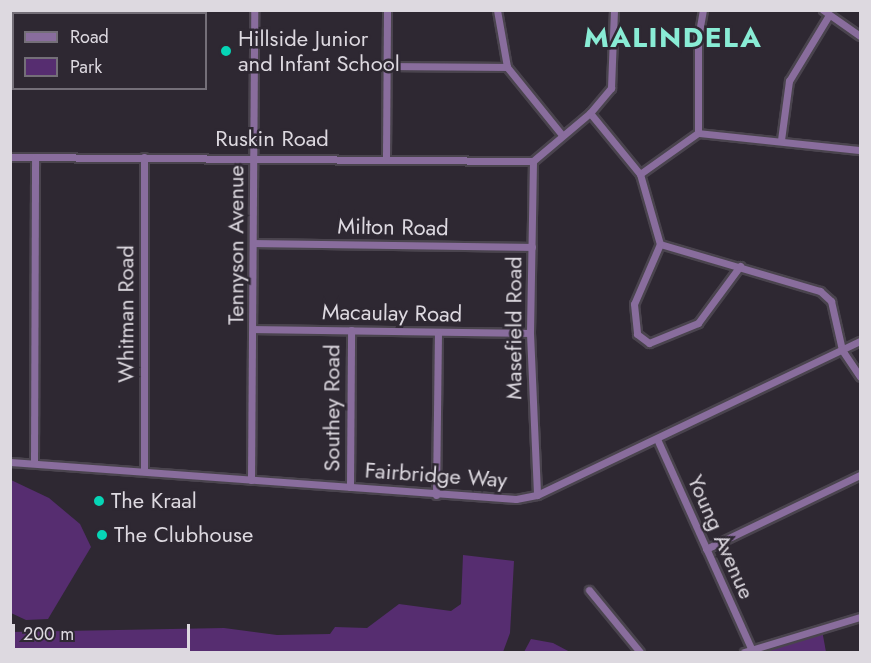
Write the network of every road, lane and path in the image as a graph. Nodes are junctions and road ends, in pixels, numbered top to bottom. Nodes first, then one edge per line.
1 (254, 10) edge
2 (387, 10) edge
3 (497, 10) edge
4 (614, 10) edge
5 (703, 10) edge
6 (826, 13) edge
7 (861, 36) edge
8 (387, 66) junction
9 (507, 66) junction
10 (590, 113) junction
11 (698, 133) junction
12 (562, 135) junction
13 (782, 140) junction
14 (861, 150) edge
15 (10, 157) edge
16 (35, 157) junction
17 (144, 157) junction
18 (386, 157) junction
19 (254, 158) junction
20 (533, 161) junction
21 (640, 174) junction
22 (254, 243) junction
23 (660, 244) junction
24 (532, 247) junction
25 (740, 266) junction
26 (254, 329) junction
27 (351, 330) junction
28 (438, 333) junction
29 (530, 333) junction
30 (861, 341) edge
31 (842, 350) junction
32 (861, 377) edge
33 (657, 439) junction
34 (10, 462) edge
35 (34, 462) junction
36 (144, 471) junction
37 (861, 475) edge
38 (251, 480) junction
39 (350, 487) junction
40 (436, 495) junction
41 (537, 495) junction
42 (706, 549) junction
43 (590, 590) dead end
44 (861, 617) edge
45 (752, 650) junction
46 (640, 652) edge
47 (744, 652) edge

1 - 19 street, Tennyson Avenue
2 - 8 street
3 - 9 street
4 - 10 street
5 - 11 street
6 - 7 street
6 - 13 street
8 - 9 street
8 - 18 street
9 - 12 street
10 - 12 street
10 - 21 street
11 - 13 street
11 - 21 street
12 - 20 street
13 - 14 street
15 - 16 street, Ruskin Road
16 - 17 street, Ruskin Road
16 - 35 street
17 - 19 street, Ruskin Road
17 - 36 street, Whitman Road
18 - 19 street, Ruskin Road
18 - 20 street, Ruskin Road
19 - 22 street, Tennyson Avenue
20 - 24 street, Masefield Road
21 - 23 street
22 - 24 street, Milton Road
22 - 26 street, Tennyson Avenue
23 - 25 street
23 - 25 street
24 - 29 street, Masefield Road
25 - 31 street
26 - 27 street, Macaulay Road
26 - 38 street, Tennyson Avenue
27 - 28 street, Macaulay Road
27 - 39 street, Southey Road
28 - 29 street, Macaulay Road
28 - 40 street
29 - 41 street, Masefield Road
30 - 31 street, Fairbridge Way
31 - 32 street
31 - 33 street, Fairbridge Way
33 - 41 street, Fairbridge Way
33 - 42 street, Young Avenue
34 - 35 street, Fairbridge Way
35 - 36 street, Fairbridge Way
36 - 38 street, Fairbridge Way
37 - 42 street
38 - 39 street, Fairbridge Way
39 - 40 street, Fairbridge Way
40 - 41 street, Fairbridge Way
42 - 45 street, Young Avenue
43 - 46 street
44 - 45 street
45 - 47 street

